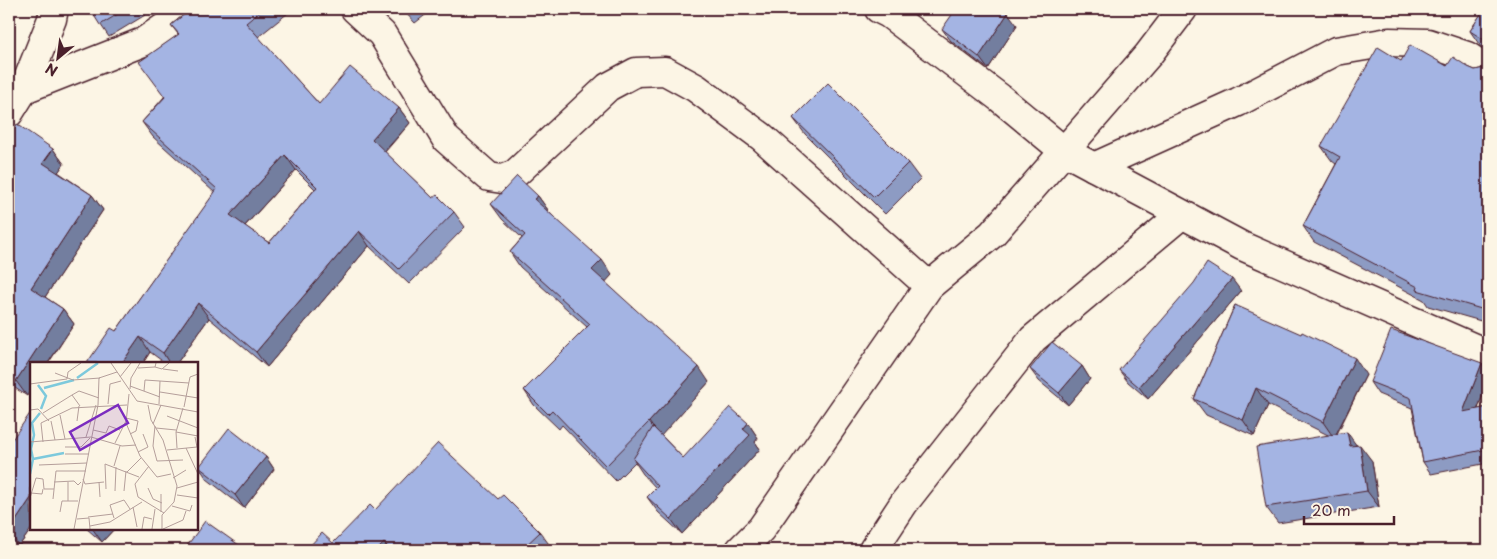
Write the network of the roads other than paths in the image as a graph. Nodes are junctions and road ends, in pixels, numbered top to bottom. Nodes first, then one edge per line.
1 (54, 9) edge
2 (190, 9) edge
3 (356, 9) edge
4 (879, 9) edge
5 (1183, 9) edge
6 (1488, 70) edge
7 (24, 89) junction
8 (9, 113) edge
9 (1064, 151) junction
10 (1094, 167) junction
11 (1182, 215) junction
12 (929, 286) junction
13 (1488, 354) edge
14 (740, 550) edge
15 (873, 550) edge

1 - 7 street
2 - 7 street
3 - 12 street
4 - 9 street
5 - 9 street
6 - 10 street
7 - 8 street
9 - 10 street
9 - 12 street
10 - 11 street
11 - 13 street
11 - 15 street
12 - 14 street

